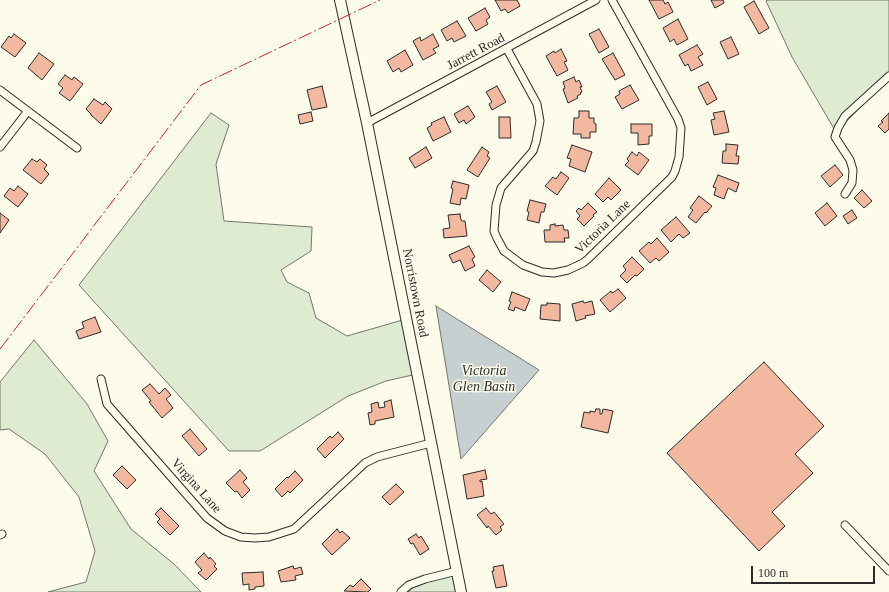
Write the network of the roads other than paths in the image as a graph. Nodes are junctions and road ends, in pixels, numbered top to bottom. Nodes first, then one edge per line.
1 (340, 0) edge
2 (596, 0) edge
3 (612, 0) edge
4 (507, 49) junction
5 (889, 76) edge
6 (0, 90) edge
7 (28, 111) junction
8 (367, 123) junction
9 (0, 147) edge
10 (77, 148) dead end
11 (845, 194) dead end
12 (101, 378) dead end
13 (431, 443) junction
14 (845, 525) dead end
15 (457, 571) junction
16 (889, 571) edge
17 (401, 592) edge
18 (461, 592) edge

1 - 8 main road, Norristown Road
2 - 4 street, Jarrett Road
3 - 4 street, Victoria Lane
4 - 8 street, Jarrett Road
5 - 11 street
6 - 7 street
7 - 9 street
7 - 10 street
8 - 13 main road, Norristown Road
12 - 13 street, Virgina Lane
13 - 15 main road, Norristown Road
14 - 16 street
15 - 17 street
15 - 18 main road, Norristown Road

